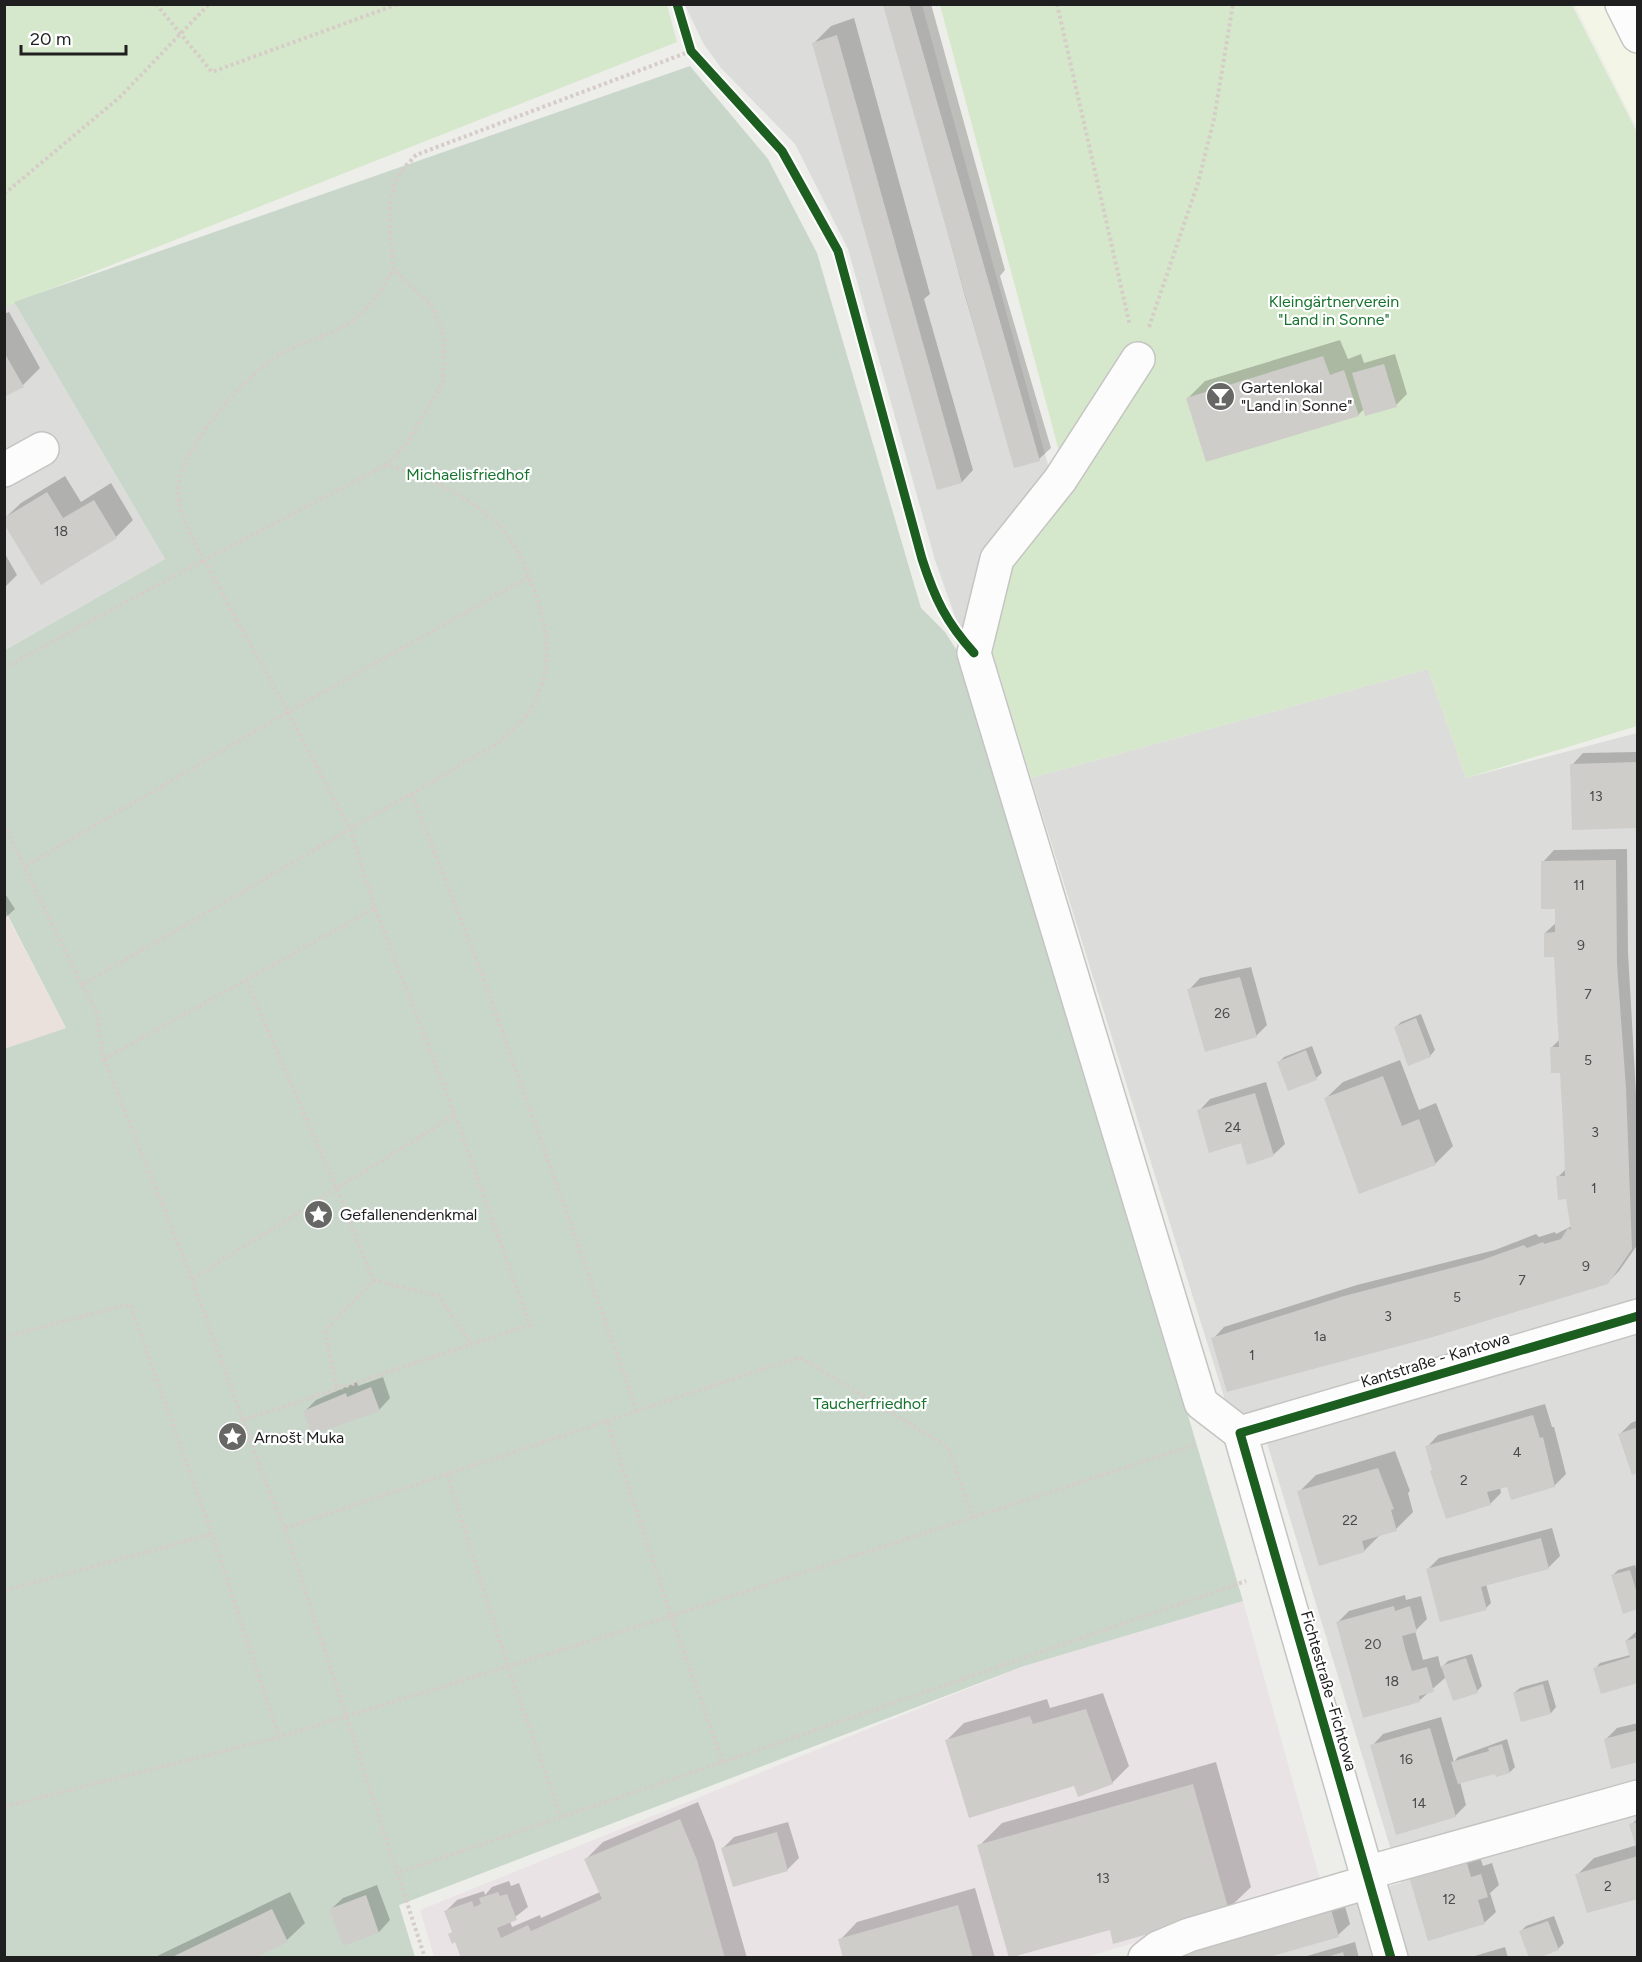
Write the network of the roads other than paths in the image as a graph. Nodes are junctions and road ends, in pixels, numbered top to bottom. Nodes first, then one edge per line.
1 (1622, 4) edge
2 (1638, 36) edge
3 (1138, 359) road end
4 (42, 449) dead end
5 (4, 470) edge
6 (1638, 1316) edge
7 (1240, 1433) junction
8 (1638, 1797) edge
9 (1367, 1878) junction
10 (1145, 1958) edge
11 (1391, 1958) edge

1 - 2 street
3 - 7 street
4 - 5 street
6 - 7 street, Kantstraße - Kantowa
7 - 9 street, Fichtestraße -Fichtowa
8 - 9 street
9 - 10 street
9 - 11 street, Fichtestraße -Fichtowa

